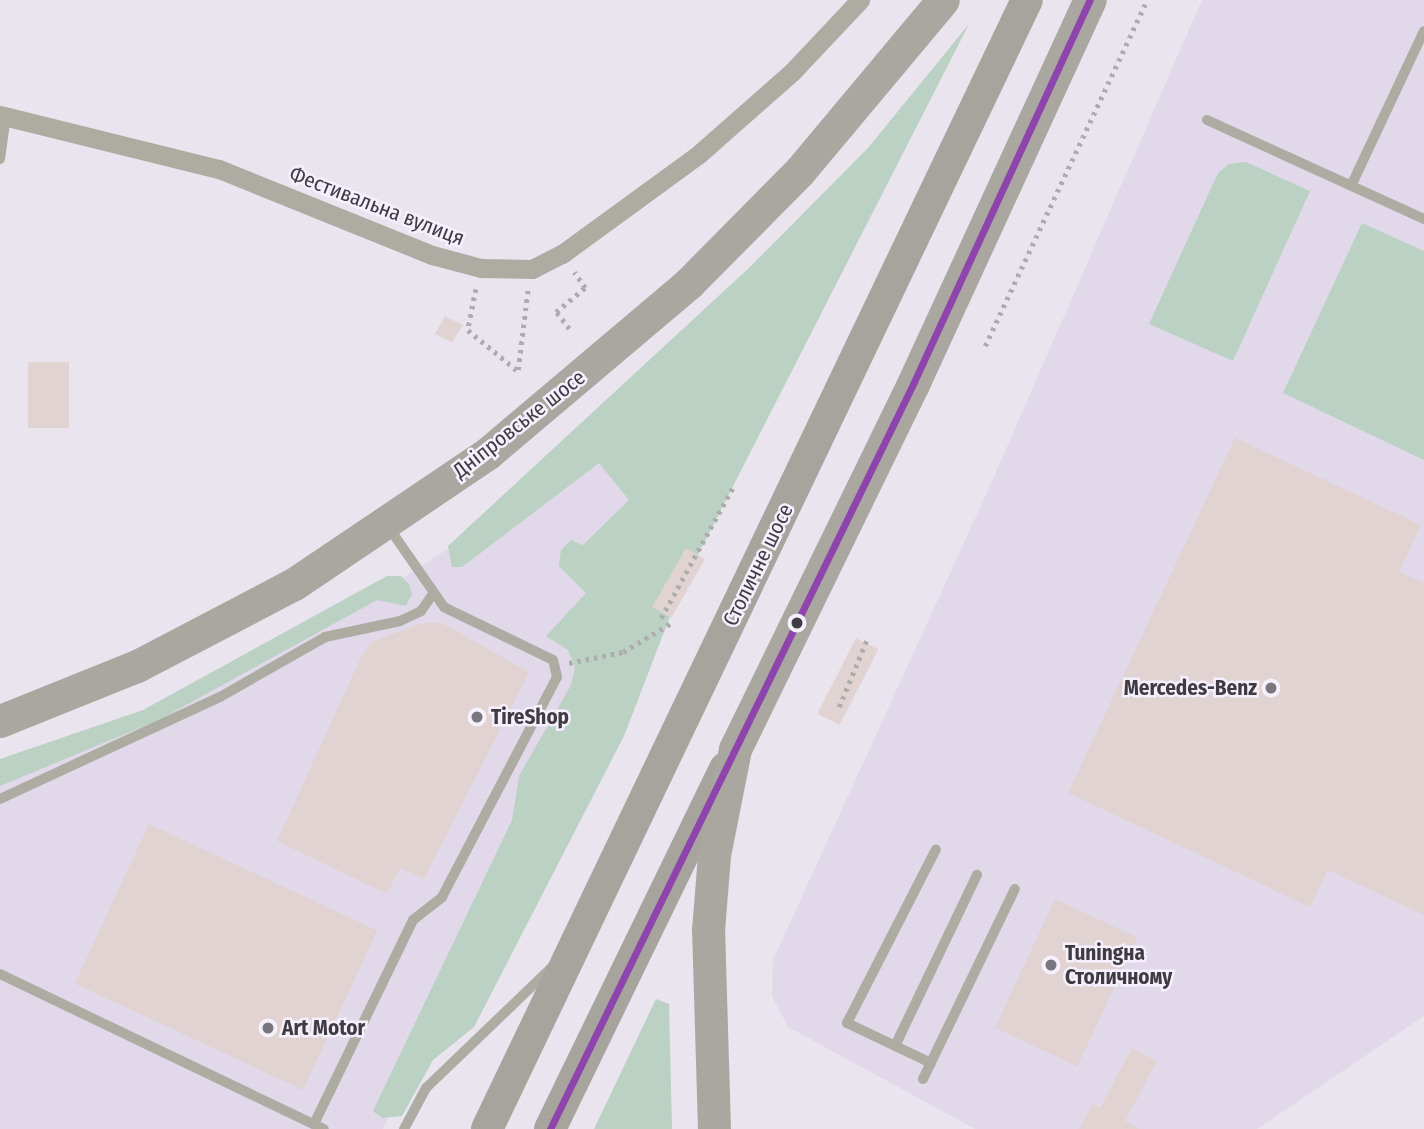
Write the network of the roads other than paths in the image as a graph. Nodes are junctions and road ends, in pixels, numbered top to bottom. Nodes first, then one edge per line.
1 (860, 0) edge
2 (943, 0) edge
3 (1027, 0) edge
4 (1090, 0) edge
5 (1424, 31) edge
6 (3, 115) edge
7 (1207, 120) dead end
8 (0, 159) edge
9 (1351, 186) junction
10 (1424, 219) edge
11 (387, 524) junction
12 (433, 594) junction
13 (0, 721) edge
14 (735, 749) junction
15 (0, 799) edge
16 (936, 849) dead end
17 (976, 875) dead end
18 (1015, 889) dead end
19 (576, 944) junction
20 (0, 974) edge
21 (895, 1046) junction
22 (931, 1063) junction
23 (923, 1079) dead end
24 (319, 1127) edge
25 (404, 1129) edge
26 (487, 1129) edge
27 (550, 1129) edge
28 (714, 1129) edge

1 - 6 street, Фестивальна вулиця
2 - 11 highway, Дніпровське шосе
3 - 19 main road, Столичне шосе
4 - 14 highway
5 - 9 lane
6 - 8 lane
7 - 9 lane
9 - 10 lane
11 - 12 lane
11 - 13 highway, Дніпровське шосе
12 - 15 lane
12 - 24 lane
14 - 27 main road
14 - 28 highway
16 - 21 lane
17 - 21 lane
18 - 22 lane
19 - 25 lane
19 - 26 main road, Столичне шосе
20 - 24 lane
21 - 22 lane
22 - 23 lane

